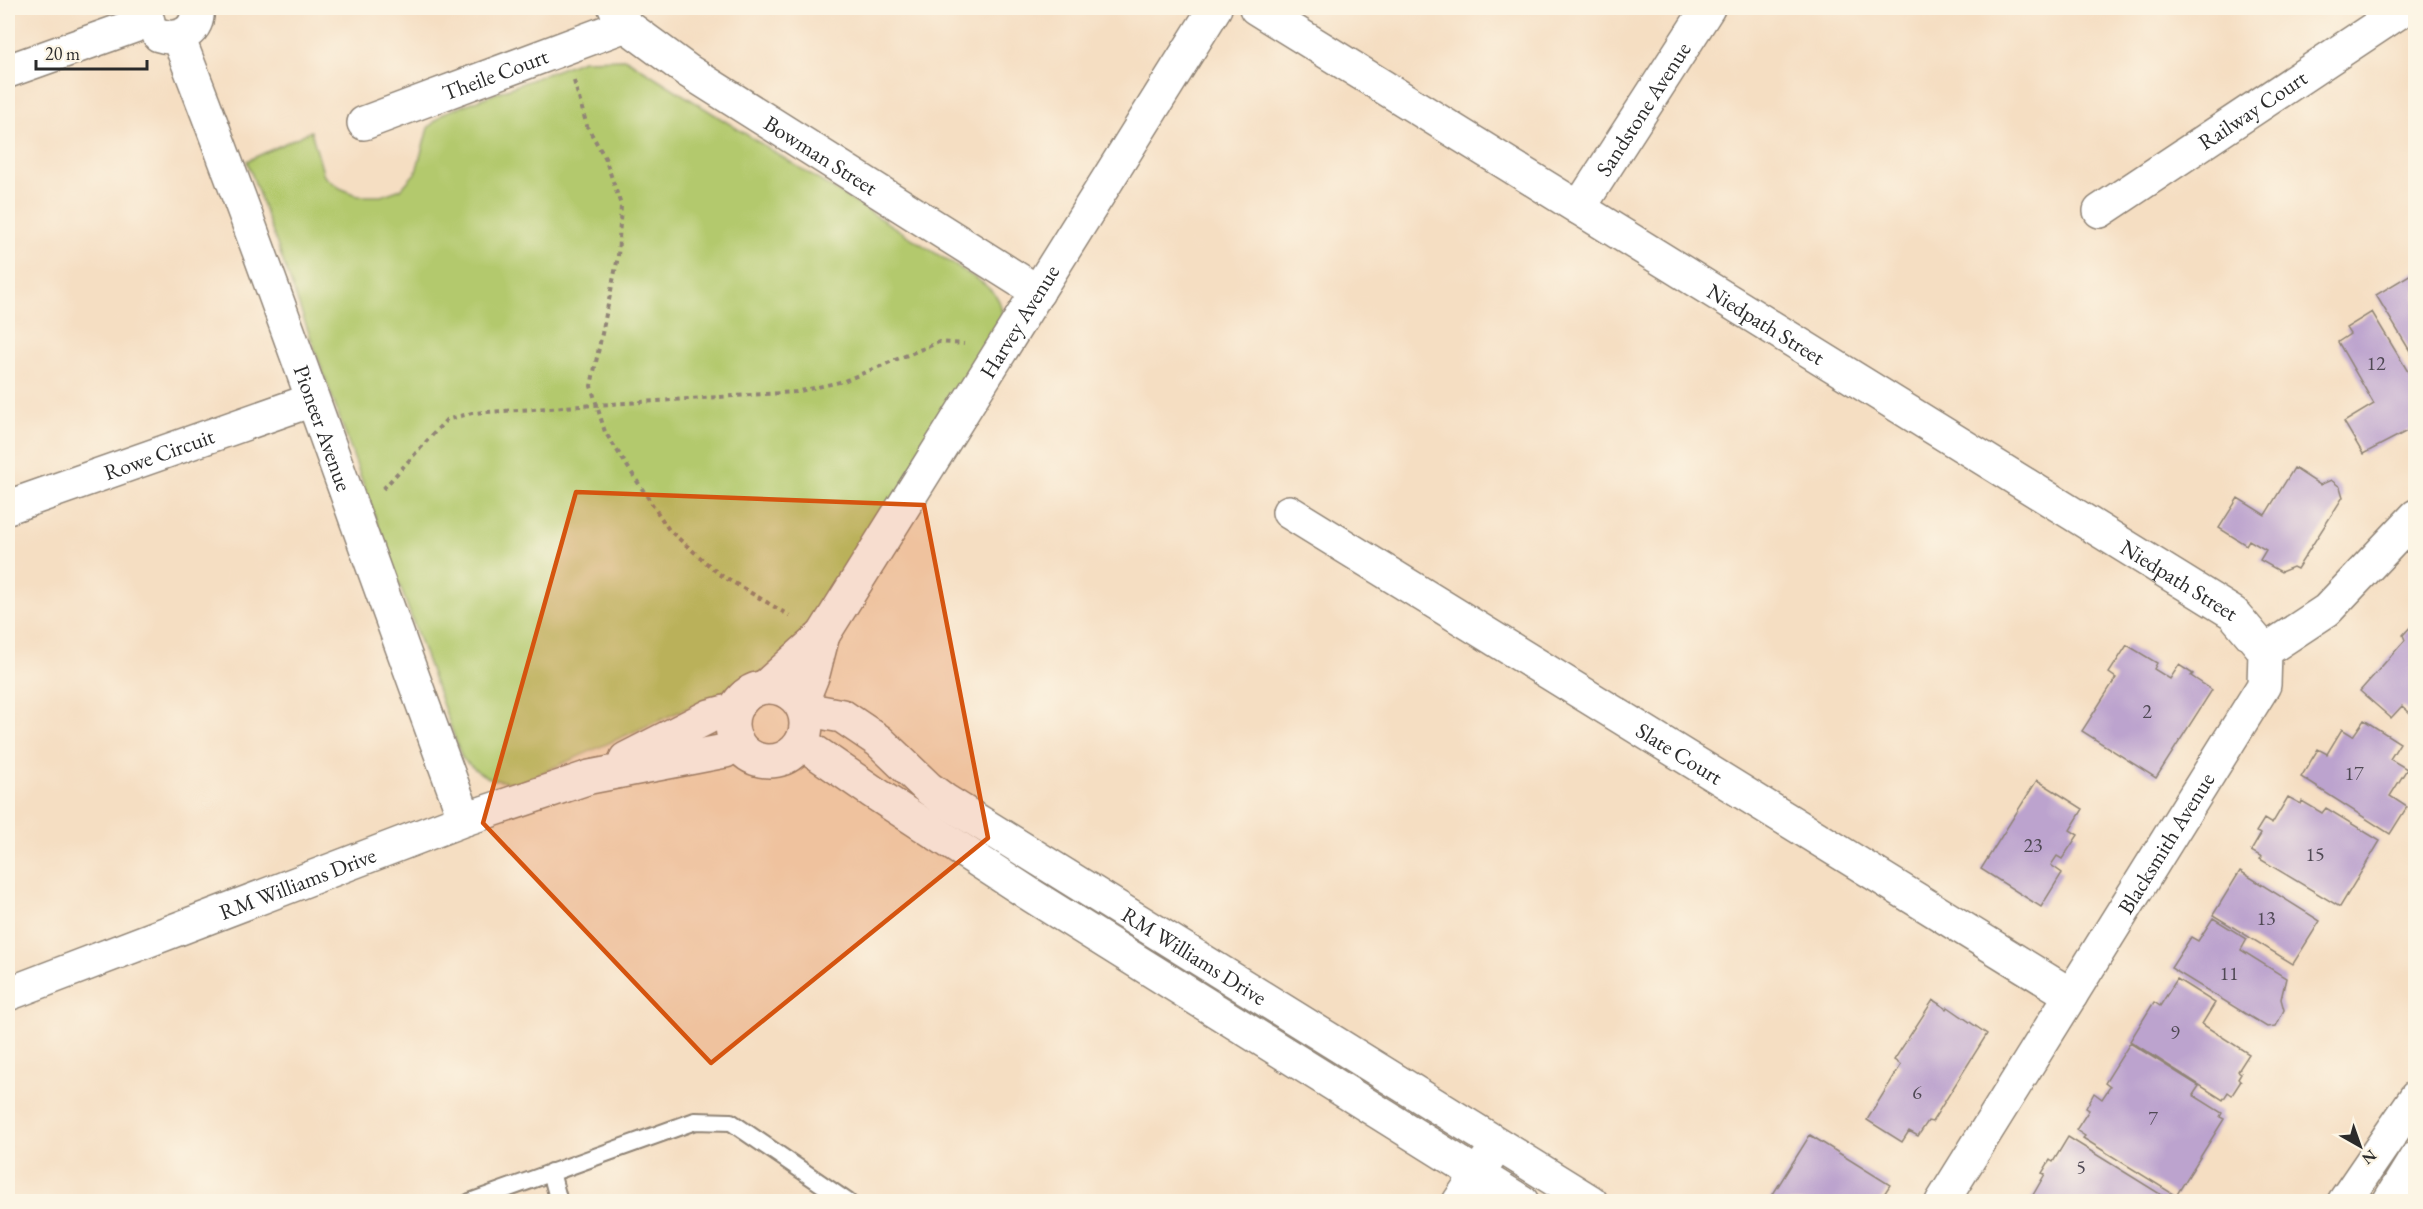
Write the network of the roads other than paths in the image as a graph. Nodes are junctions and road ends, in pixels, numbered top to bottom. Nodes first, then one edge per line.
1 (197, 8) edge
2 (1215, 8) edge
3 (1256, 8) edge
4 (1707, 8) edge
5 (2405, 8) edge
6 (147, 14) edge
7 (620, 16) edge
8 (178, 37) junction
9 (8, 71) edge
10 (364, 123) dead end
11 (1579, 208) junction
12 (2100, 211) dead end
13 (1038, 292) junction
14 (312, 400) junction
15 (8, 507) edge
16 (1289, 512) dead end
17 (2415, 516) edge
18 (823, 635) junction
19 (2265, 651) junction
20 (755, 692) junction
21 (802, 707) junction
22 (737, 742) junction
23 (802, 743) junction
24 (590, 777) junction
25 (465, 819) junction
26 (8, 994) edge
27 (2071, 995) junction
28 (2415, 1097) edge
29 (1499, 1145) junction
30 (2415, 1158) edge
31 (551, 1172) junction
32 (1476, 1173) junction
33 (470, 1202) edge
34 (559, 1202) edge
35 (848, 1202) edge
36 (1459, 1202) edge
37 (1522, 1202) edge
38 (1590, 1202) edge
39 (1942, 1202) edge
40 (2344, 1202) edge
41 (2389, 1202) edge

1 - 8 street
2 - 13 street, Harvey Avenue
3 - 11 street, Niedpath Street
4 - 11 street, Sandstone Avenue
5 - 12 street, Railway Court
6 - 8 street
6 - 9 street
7 - 10 street, Theile Court
7 - 13 street, Bowman Street
8 - 14 street, Pioneer Avenue
11 - 19 street, Niedpath Street
13 - 18 street, Harvey Avenue
14 - 15 street, Rowe Circuit
14 - 25 street, Pioneer Avenue
16 - 27 street, Slate Court
17 - 19 street
18 - 20 street, Harvey Avenue
18 - 21 street, Harvey Avenue
19 - 27 street, Blacksmith Avenue
20 - 21 street
20 - 22 street
20 - 24 street, RM Williams Drive
21 - 23 street
21 - 29 street, RM Williams Drive
22 - 23 street
22 - 24 street, RM Williams Drive
23 - 32 street, RM Williams Drive
24 - 25 street, RM Williams Drive
25 - 26 street, RM Williams Drive
27 - 39 street, Blacksmith Avenue
28 - 40 street
29 - 32 street
29 - 38 street, RM Williams Drive
30 - 41 street
31 - 33 lane
31 - 34 lane
31 - 35 lane
32 - 36 street
32 - 37 street, RM Williams Drive

